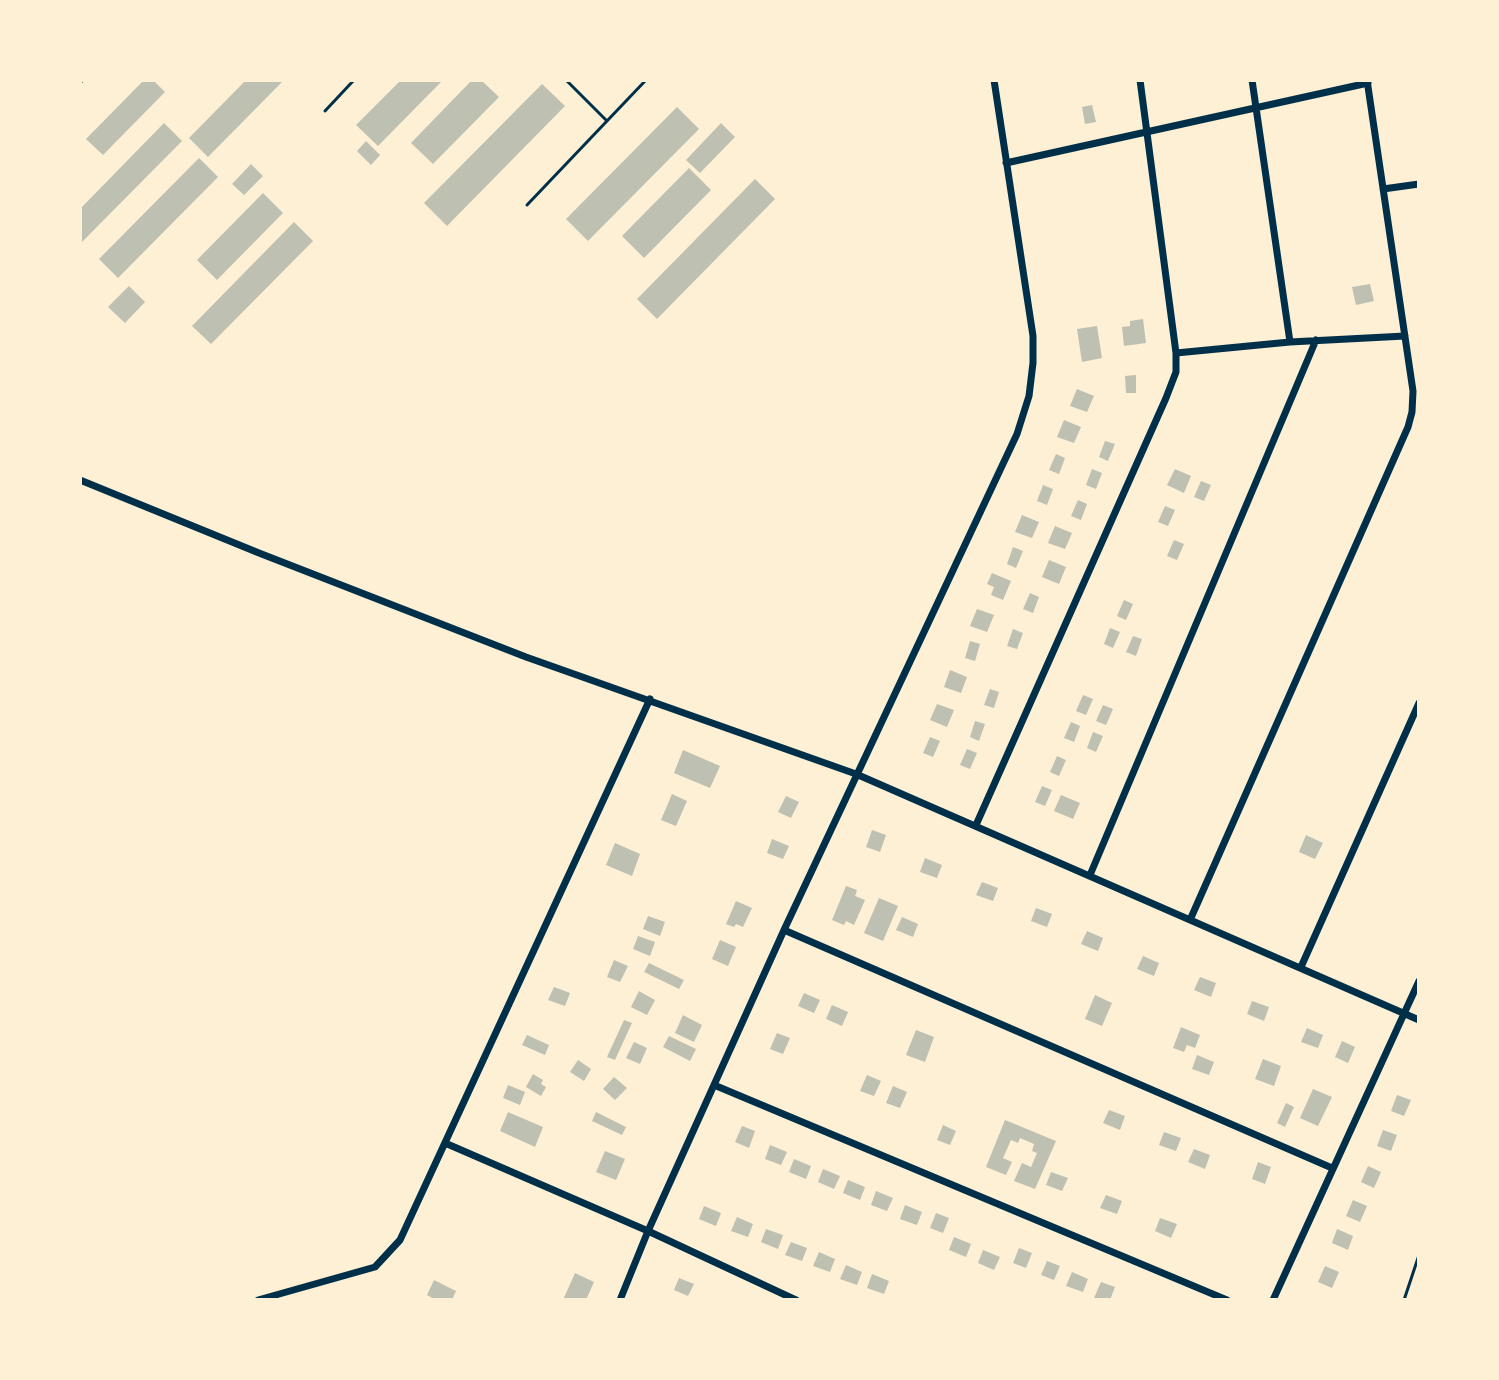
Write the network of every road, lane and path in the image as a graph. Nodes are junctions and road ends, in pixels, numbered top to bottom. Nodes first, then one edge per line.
1 (354, 80) edge
2 (566, 80) edge
3 (646, 80) edge
4 (994, 80) edge
5 (1140, 80) edge
6 (1252, 80) edge
7 (1368, 81) edge
8 (1256, 108) junction
9 (325, 111) dead end
10 (607, 121) junction
11 (1148, 131) junction
12 (1006, 163) junction
13 (1419, 184) edge
14 (1383, 189) junction
15 (527, 205) dead end
16 (1405, 336) junction
17 (1316, 340) junction
18 (1290, 342) junction
19 (1176, 353) junction
20 (80, 480) edge
21 (650, 699) junction
22 (1419, 703) edge
23 (856, 774) junction
24 (976, 825) junction
25 (1090, 875) junction
26 (1190, 920) junction
27 (784, 930) junction
28 (1301, 967) junction
29 (1419, 981) edge
30 (1404, 1014) junction
31 (1419, 1020) edge
32 (714, 1085) junction
33 (445, 1143) junction
34 (1332, 1168) junction
35 (648, 1231) junction
36 (1419, 1255) edge
37 (773, 1290) junction
38 (258, 1300) edge
39 (620, 1300) edge
40 (774, 1300) edge
41 (796, 1300) edge
42 (1227, 1300) edge
43 (1273, 1300) edge
44 (1404, 1300) edge

1 - 9 path
2 - 10 path
3 - 10 path
4 - 12 street
5 - 11 street
6 - 8 street
7 - 8 street
7 - 14 street
8 - 11 street
8 - 18 street
10 - 15 path
11 - 12 street
11 - 19 street
12 - 23 street
13 - 14 street
14 - 16 street
16 - 17 street
16 - 26 street
17 - 18 street
17 - 25 street
18 - 19 street
19 - 24 street
20 - 21 street
21 - 23 street
21 - 33 street
22 - 28 street
23 - 24 street
23 - 27 street
24 - 25 street
25 - 26 street
26 - 28 street
27 - 32 street
27 - 34 street
28 - 30 street
29 - 30 street
30 - 31 street
30 - 34 street
32 - 35 street
32 - 42 street
33 - 35 street
33 - 38 street
34 - 43 street
35 - 37 street
35 - 39 street
36 - 44 path
37 - 40 street
37 - 41 street

